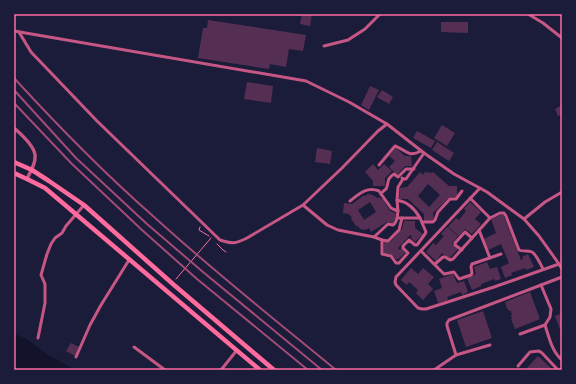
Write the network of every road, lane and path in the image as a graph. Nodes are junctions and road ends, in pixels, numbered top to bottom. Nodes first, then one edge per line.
1 (380, 14) edge
2 (528, 14) edge
3 (14, 31) edge
4 (19, 32) junction
5 (562, 38) edge
6 (324, 46) dead end
7 (387, 124) junction
8 (14, 128) edge
9 (423, 152) junction
10 (14, 162) edge
11 (379, 165) dead end
12 (414, 169) junction
13 (32, 170) junction
14 (14, 174) edge
15 (399, 176) junction
16 (27, 179) junction
17 (403, 179) junction
18 (50, 181) junction
19 (45, 188) junction
20 (480, 188) junction
21 (462, 191) dead end
22 (562, 192) edge
23 (381, 194) junction
24 (470, 198) junction
25 (350, 200) dead end
26 (397, 200) junction
27 (84, 205) junction
28 (303, 205) junction
29 (398, 211) junction
30 (76, 214) junction
31 (397, 218) junction
32 (402, 218) junction
33 (420, 218) junction
34 (490, 218) junction
35 (524, 219) junction
36 (422, 222) junction
37 (479, 230) junction
38 (374, 237) junction
39 (212, 238) dead end
40 (472, 238) junction
41 (382, 240) junction
42 (222, 250) dead end
43 (462, 250) junction
44 (421, 251) junction
45 (226, 252) dead end
46 (501, 254) dead end
47 (490, 258) junction
48 (130, 260) junction
49 (435, 264) junction
50 (559, 264) junction
51 (543, 269) junction
52 (562, 269) edge
53 (562, 277) edge
54 (176, 279) dead end
55 (541, 286) junction
56 (209, 315) junction
57 (204, 322) junction
58 (545, 325) junction
59 (520, 334) dead end
60 (38, 338) dead end
61 (490, 345) dead end
62 (134, 347) dead end
63 (237, 350) junction
64 (456, 355) junction
65 (76, 357) dead end
66 (259, 358) junction
67 (562, 360) edge
68 (254, 364) junction
69 (518, 366) dead end
70 (165, 370) edge
71 (221, 370) edge
72 (260, 370) edge
73 (274, 370) edge
74 (434, 370) edge
75 (558, 370) edge

1 - 6 street
2 - 5 street
3 - 4 street
4 - 7 street
4 - 28 street
7 - 9 street
7 - 28 street
8 - 13 street
9 - 11 street
9 - 12 street
9 - 20 street
10 - 13 main road
12 - 15 street
12 - 17 street
13 - 16 street
13 - 18 main road
14 - 16 main road
15 - 17 street
15 - 23 street
16 - 19 main road
17 - 26 street
18 - 19 main road
18 - 27 main road
19 - 30 main road
20 - 24 street
20 - 35 street
21 - 36 street
22 - 35 street
23 - 25 street
23 - 29 street
24 - 34 street
24 - 44 street
26 - 29 street
26 - 33 street
27 - 30 street
27 - 56 main road
28 - 38 street
29 - 31 street
30 - 48 main road
30 - 60 street
31 - 32 street
31 - 38 street
32 - 33 street
32 - 41 street
33 - 36 street
34 - 37 street
34 - 51 street
35 - 50 street
36 - 41 street
37 - 40 street
37 - 47 street
38 - 41 street
39 - 54 path
40 - 43 street
40 - 43 street
42 - 45 path
43 - 49 street
44 - 49 street
44 - 51 street
46 - 47 street
47 - 49 street
48 - 57 main road
48 - 65 street
50 - 51 street
50 - 52 street
53 - 55 street
55 - 58 street
55 - 64 street
56 - 57 main road
56 - 66 main road
57 - 63 main road
58 - 59 street
58 - 67 street
61 - 64 street
62 - 70 street
63 - 68 main road
63 - 71 street
64 - 74 street
66 - 68 main road
66 - 73 main road
68 - 72 main road
69 - 75 street

